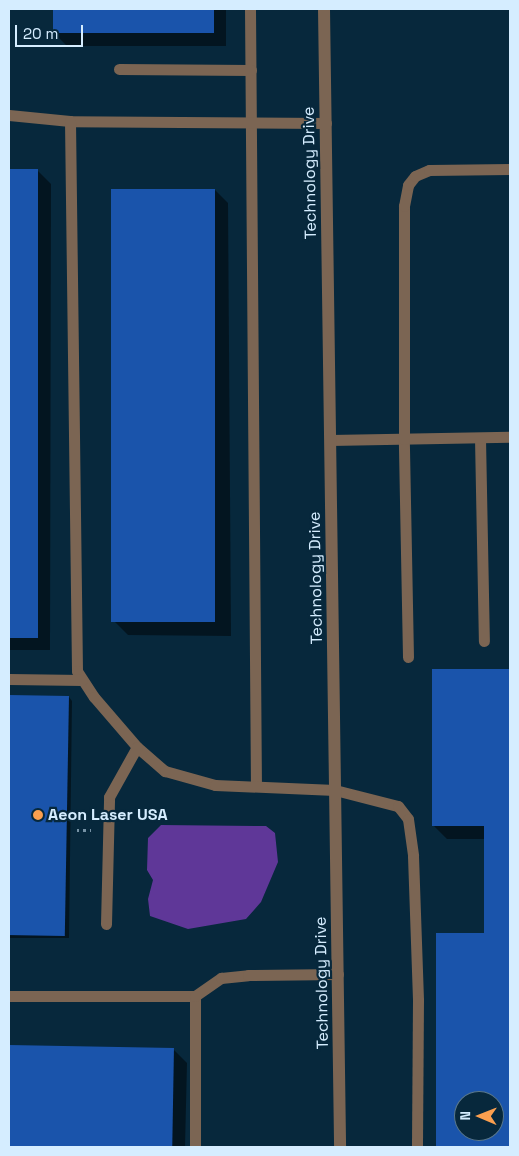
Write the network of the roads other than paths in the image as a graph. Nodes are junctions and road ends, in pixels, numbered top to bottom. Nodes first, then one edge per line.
1 (250, 9) edge
2 (324, 9) edge
3 (119, 69) dead end
4 (251, 70) junction
5 (9, 115) edge
6 (70, 121) junction
7 (251, 123) junction
8 (326, 123) junction
9 (510, 169) edge
10 (510, 437) edge
11 (480, 438) junction
12 (404, 439) junction
13 (330, 440) junction
14 (484, 641) dead end
15 (408, 657) dead end
16 (9, 679) edge
17 (82, 680) junction
18 (137, 747) junction
19 (256, 786) junction
20 (335, 790) junction
21 (106, 924) dead end
22 (338, 974) junction
23 (9, 996) edge
24 (195, 996) junction
25 (195, 1147) edge
26 (340, 1147) edge
27 (417, 1147) edge

1 - 4 lane
2 - 8 street, Technology Drive
3 - 4 lane
4 - 7 lane
5 - 6 lane
6 - 7 lane
6 - 17 lane
7 - 8 lane
7 - 19 lane
8 - 13 street, Technology Drive
9 - 12 lane
10 - 11 lane
11 - 12 lane
11 - 14 lane
12 - 13 lane
12 - 15 lane
13 - 20 street, Technology Drive
16 - 17 lane
17 - 18 lane
18 - 19 lane
18 - 21 lane
19 - 20 lane
20 - 22 street, Technology Drive
20 - 27 lane
22 - 24 lane
22 - 26 street, Technology Drive
23 - 24 lane
24 - 25 lane

